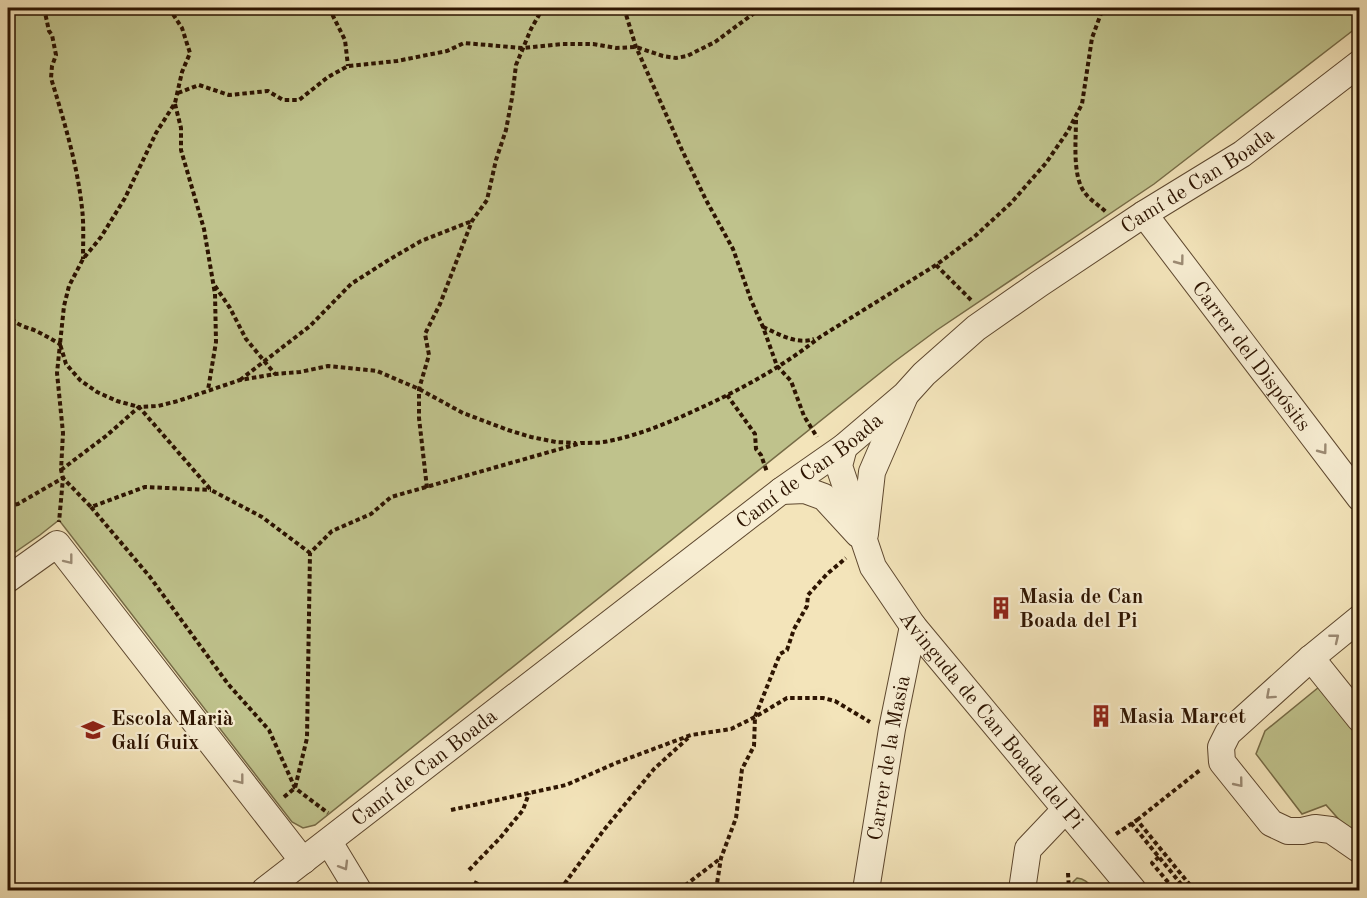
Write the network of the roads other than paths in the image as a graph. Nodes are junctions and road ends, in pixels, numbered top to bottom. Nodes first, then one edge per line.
1 (1359, 63) edge
2 (1144, 214) junction
3 (904, 395) junction
4 (832, 446) junction
5 (872, 472) junction
6 (777, 485) junction
7 (1359, 498) edge
8 (857, 548) junction
9 (8, 579) edge
10 (1359, 618) edge
11 (913, 626) junction
12 (1311, 657) junction
13 (1359, 719) edge
14 (1065, 810) junction
15 (329, 842) junction
16 (1359, 850) edge
17 (303, 861) junction
18 (265, 891) edge
19 (358, 891) edge
20 (866, 891) edge
21 (1022, 891) edge
22 (1133, 891) edge

1 - 2 street, Camí de Can Boada
2 - 3 street, Camí de Can Boada
2 -> 7 street, Carrer del Dispósits
3 - 4 street, Camí de Can Boada
3 - 5 street
4 - 5 street
4 - 6 street, Camí de Can Boada
4 - 8 street, Avinguda de Can Boada del Pi
5 - 8 street
6 - 8 street
6 - 15 street, Camí de Can Boada
8 - 11 street, Avinguda de Can Boada del Pi
9 -> 17 street
12 -> 10 street
11 - 14 street, Avinguda de Can Boada del Pi
11 - 20 street, Carrer de la Masia
12 - 13 street
12 -> 16 street
14 - 21 street
14 - 22 street, Avinguda de Can Boada del Pi
15 - 17 street, Camí de Can Boada
15 -> 19 street
17 - 18 street, Camí de Can Boada

